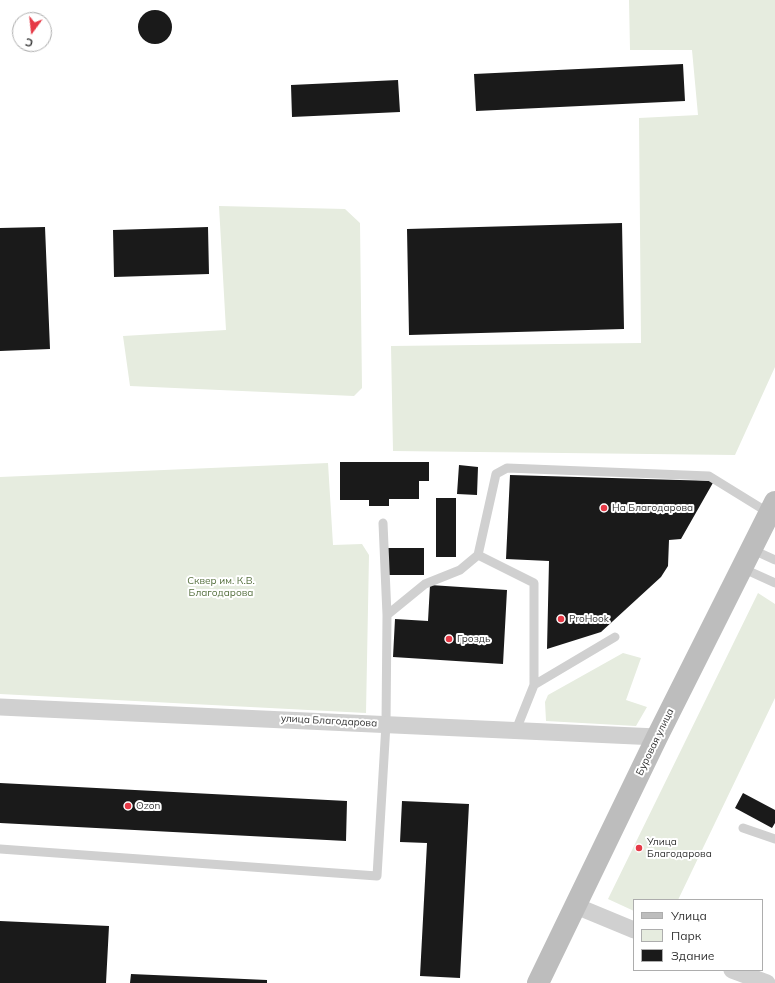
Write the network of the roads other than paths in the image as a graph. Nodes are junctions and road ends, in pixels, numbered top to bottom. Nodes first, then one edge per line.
1 (774, 505) edge
2 (383, 523) dead end
3 (478, 555) junction
4 (747, 559) junction
5 (775, 560) edge
6 (775, 583) edge
7 (387, 615) junction
8 (615, 636) dead end
9 (534, 685) junction
10 (0, 707) edge
11 (386, 724) junction
12 (516, 730) junction
13 (657, 737) junction
14 (743, 828) dead end
15 (775, 839) edge
16 (0, 849) edge
17 (576, 906) junction
18 (633, 930) edge
19 (735, 971) edge
20 (538, 983) edge
21 (767, 983) edge

1 - 3 lane
1 - 4 main road, Буровая улица
2 - 7 lane
3 - 7 lane
3 - 9 lane
4 - 5 lane
4 - 6 lane
4 - 13 main road, Буровая улица
7 - 11 lane
8 - 9 lane
9 - 12 lane
10 - 11 street, улица Благодарова
11 - 12 street, улица Благодарова
11 - 16 lane
12 - 13 street, улица Благодарова
13 - 17 main road, Буровая улица
14 - 15 lane
17 - 18 street
17 - 20 main road, Буровая улица
19 - 21 street

